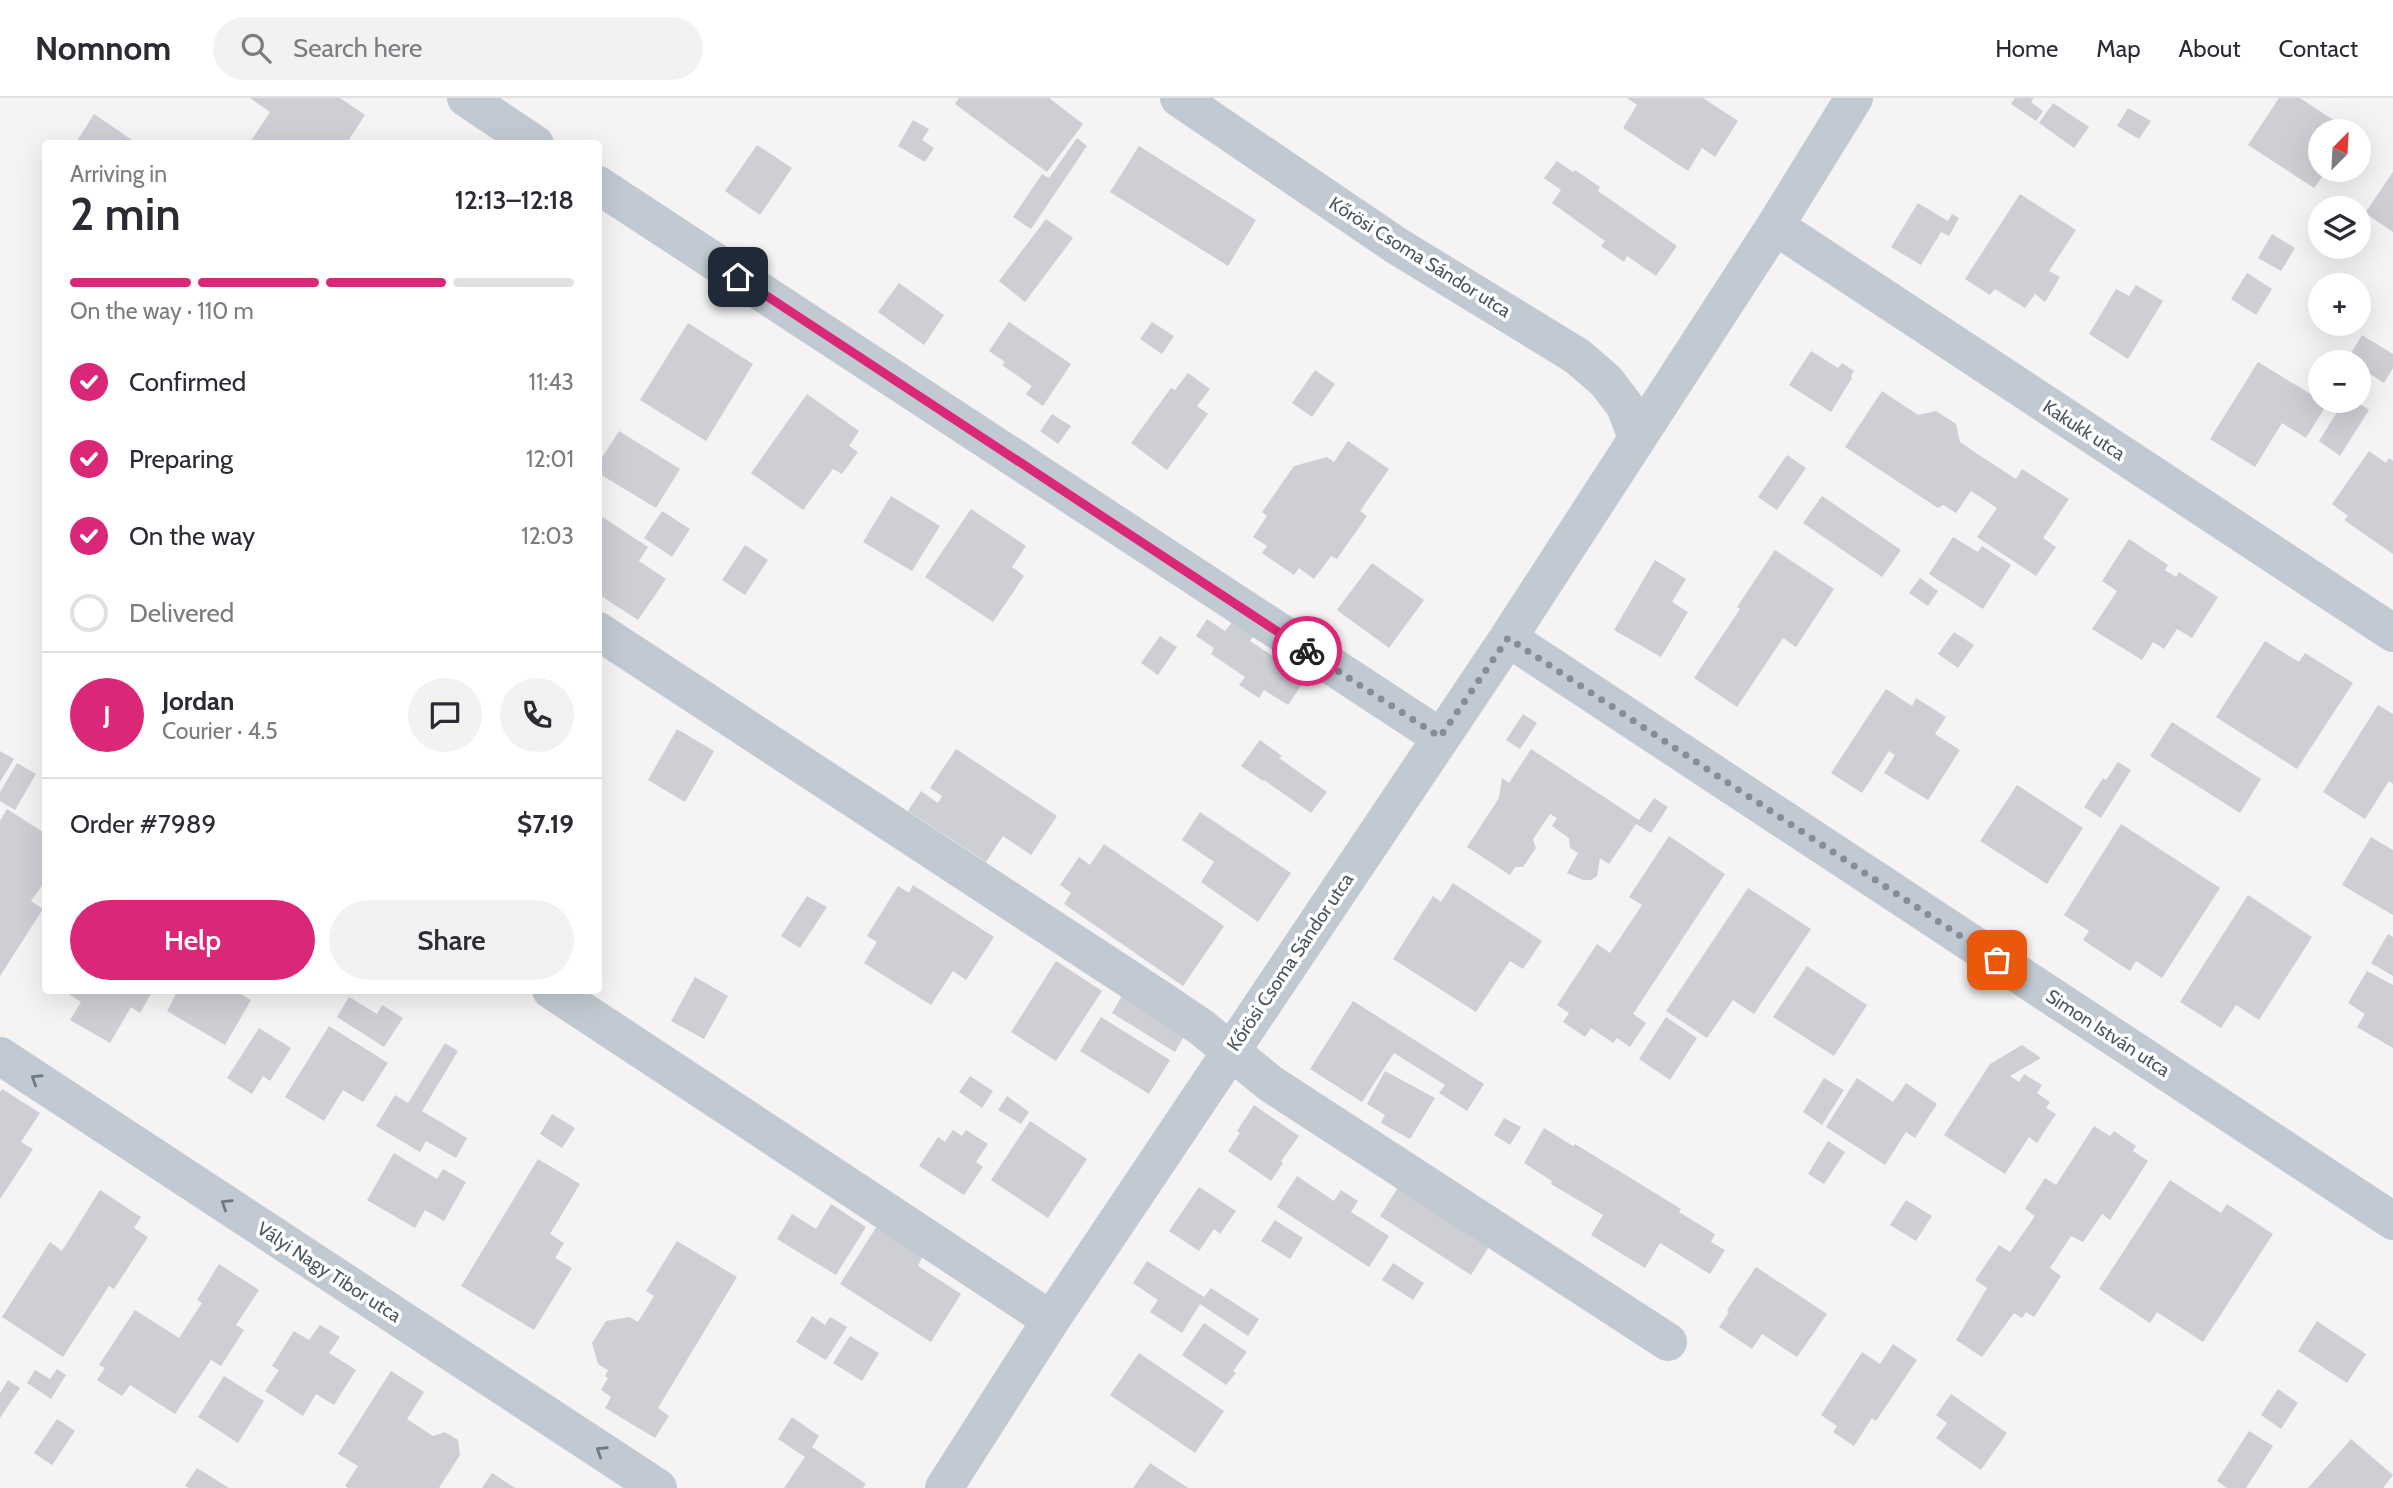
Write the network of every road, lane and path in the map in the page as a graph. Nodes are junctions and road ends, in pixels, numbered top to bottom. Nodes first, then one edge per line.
1 (466, 98) edge
2 (1180, 98) edge
3 (1854, 98) edge
4 (529, 140) edge
5 (602, 188) edge
6 (1775, 226) junction
7 (1637, 438) junction
8 (2393, 633) edge
9 (602, 634) edge
10 (1508, 638) junction
11 (1440, 737) junction
12 (557, 994) edge
13 (1230, 1051) junction
14 (0, 1056) edge
15 (2393, 1221) edge
16 (1051, 1320) junction
17 (1668, 1342) dead end
18 (658, 1488) edge
19 (944, 1488) edge

1 - 4 street
2 - 7 street, Kőrösi Csoma Sándor utca
3 - 6 street, Kőrösi Csoma Sándor utca
5 - 11 street
6 - 7 street, Kőrösi Csoma Sándor utca
6 - 8 street, Kakukk utca
7 - 10 street, Kőrösi Csoma Sándor utca
9 - 13 street
10 - 11 street, Kőrösi Csoma Sándor utca
10 - 15 street, Simon István utca
11 - 13 street, Kőrösi Csoma Sándor utca
12 - 16 street
13 - 16 street, Kőrösi Csoma Sándor utca
13 - 17 street
18 -> 14 street, Vályi Nagy Tibor utca
16 - 19 street, Kőrösi Csoma Sándor utca

